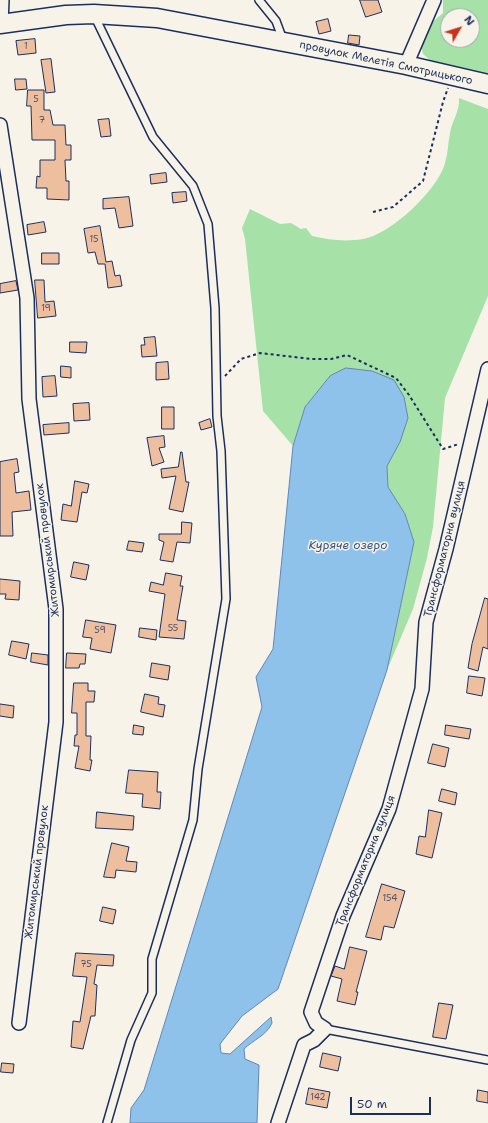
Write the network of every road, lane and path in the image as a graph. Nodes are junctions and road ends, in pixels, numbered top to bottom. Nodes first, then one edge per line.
1 (2, 0) edge
2 (260, 0) edge
3 (434, 0) edge
4 (94, 14) junction
5 (0, 24) edge
6 (284, 42) junction
7 (406, 65) junction
8 (453, 76) junction
9 (488, 84) edge
10 (0, 126) edge
11 (373, 212) dead end
12 (488, 369) edge
13 (216, 386) junction
14 (472, 439) junction
15 (19, 1023) dead end
16 (325, 1029) junction
17 (488, 1060) edge
18 (108, 1123) edge
19 (278, 1123) edge

1 - 5 street, провулок Мелетія Смотрицького
2 - 6 lane, провулок Мелетія Смотрицького
3 - 7 street
4 - 5 street, провулок Мелетія Смотрицького
4 - 6 street, провулок Мелетія Смотрицького
4 - 13 lane
6 - 7 street, провулок Мелетія Смотрицького
7 - 8 street, провулок Мелетія Смотрицького
8 - 9 street, провулок Мелетія Смотрицького
8 - 11 path
10 - 15 street, Житомирський провулок
12 - 14 street, Трансформаторна вулиця
13 - 14 path
13 - 18 lane
14 - 16 street, Трансформаторна вулиця
16 - 17 lane
16 - 19 street

